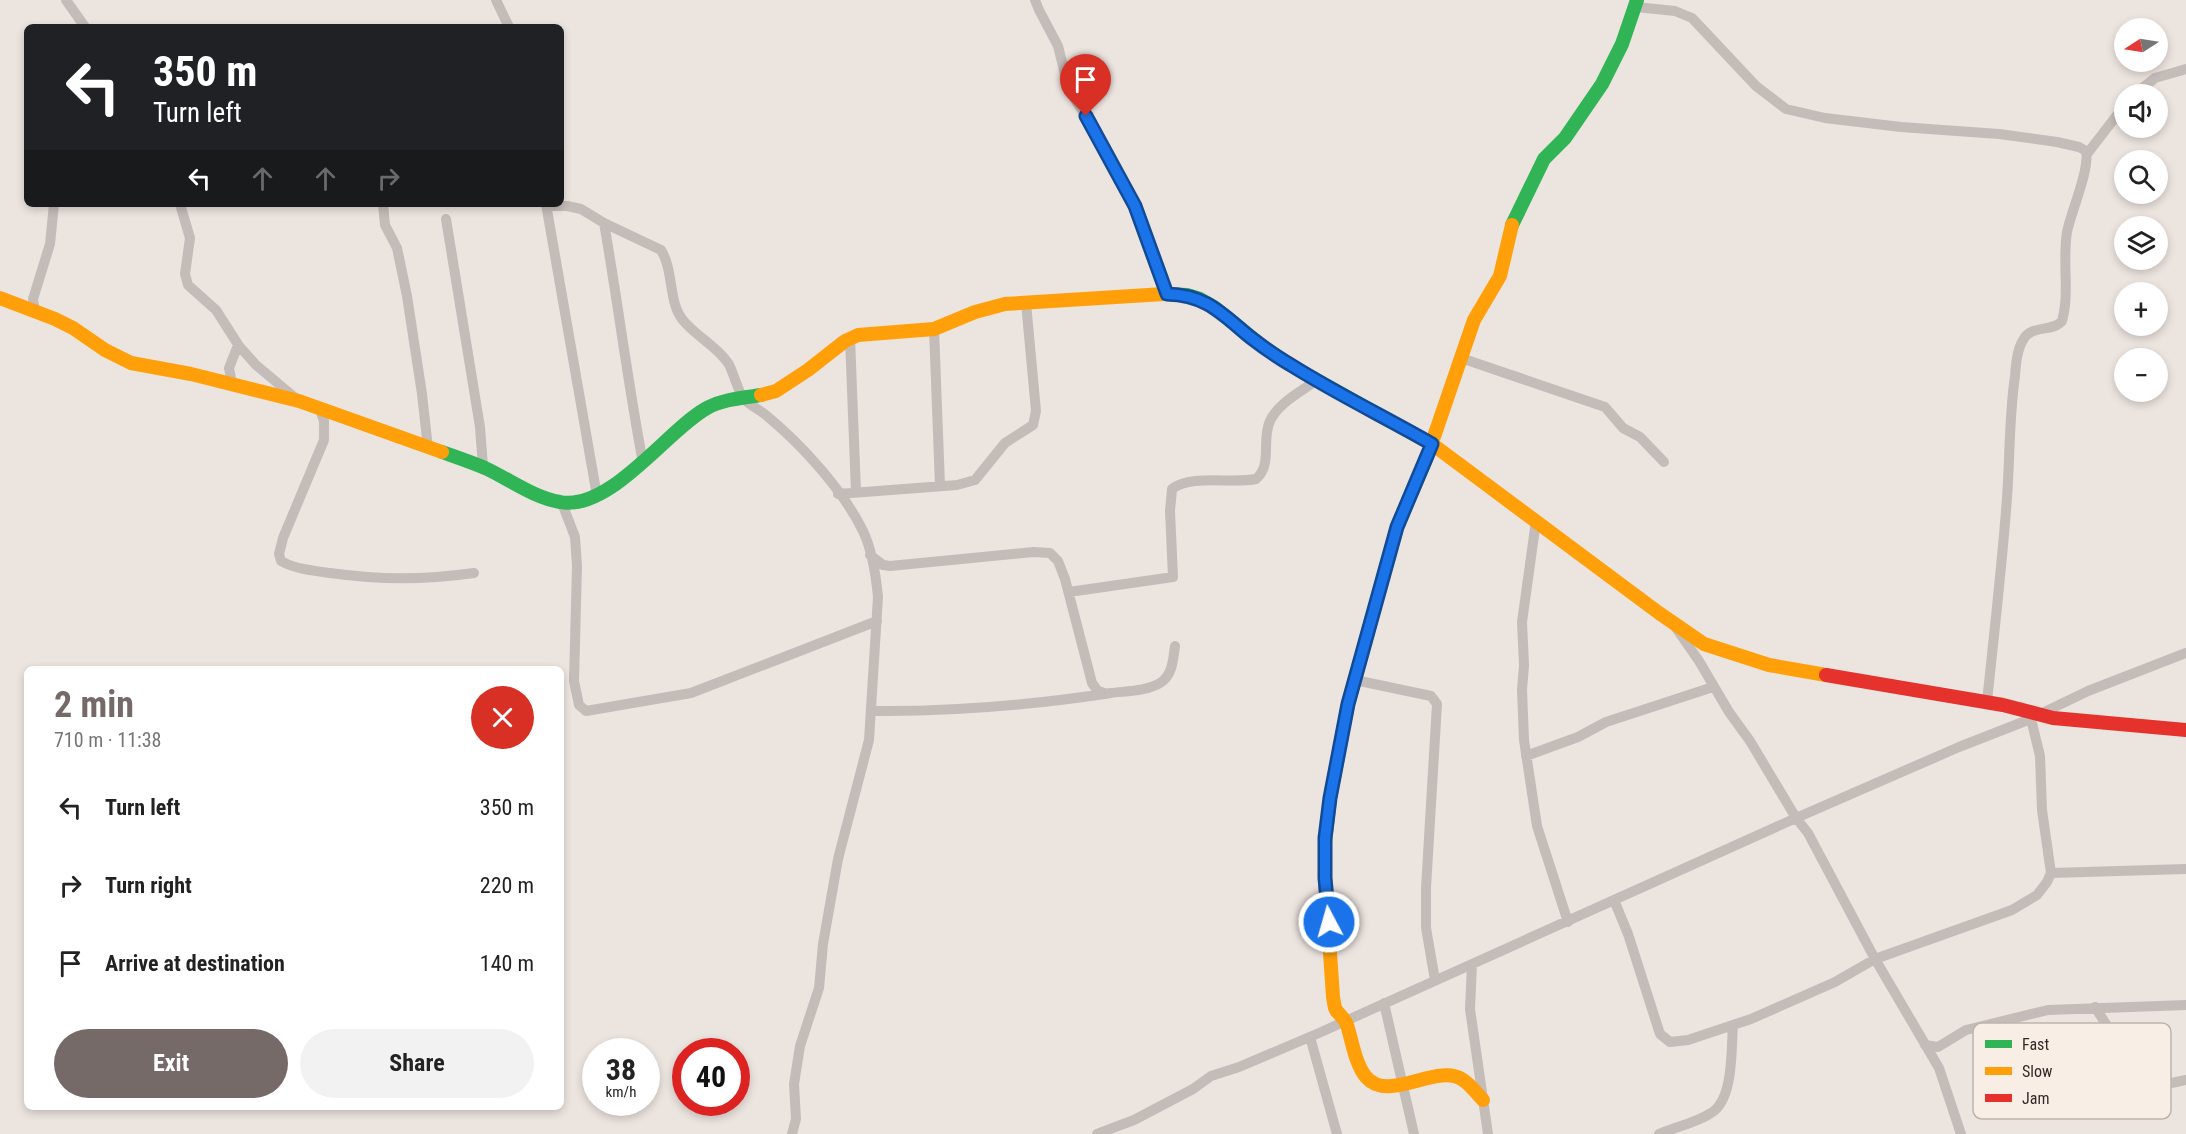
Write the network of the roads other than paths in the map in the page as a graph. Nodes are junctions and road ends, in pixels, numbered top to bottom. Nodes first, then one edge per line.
1 (66, 0) edge
2 (496, 0) edge
3 (1035, 0) edge
4 (1636, 4) edge
5 (80, 24) edge
6 (508, 24) edge
7 (2186, 69) edge
8 (2148, 84) edge
9 (2114, 119) edge
10 (2087, 154) junction
11 (564, 206) edge
12 (54, 207) edge
13 (181, 207) edge
14 (382, 207) edge
15 (546, 207) edge
16 (446, 219) dead end
17 (604, 223) junction
18 (1167, 294) junction
19 (0, 298) edge
20 (1026, 303) junction
21 (35, 311) junction
22 (934, 329) junction
23 (850, 338) junction
24 (238, 345) junction
25 (1461, 358) junction
26 (1317, 380) junction
27 (232, 384) junction
28 (742, 399) junction
29 (300, 401) junction
30 (319, 407) junction
31 (1432, 444) junction
32 (428, 448) junction
33 (1664, 462) dead end
34 (643, 463) junction
35 (483, 467) junction
36 (940, 486) junction
37 (856, 492) junction
38 (838, 494) junction
39 (597, 496) junction
40 (562, 503) junction
41 (1536, 521) junction
42 (870, 555) junction
43 (474, 573) dead end
44 (1069, 592) junction
45 (877, 621) junction
46 (1672, 623) junction
47 (1174, 646) dead end
48 (2186, 653) edge
49 (1355, 680) junction
50 (1713, 687) junction
51 (1106, 694) junction
52 (1988, 702) junction
53 (872, 711) junction
54 (2034, 717) junction
55 (2186, 730) edge
56 (1526, 756) junction
57 (1796, 818) junction
58 (2186, 868) edge
59 (2051, 873) junction
60 (1614, 900) junction
61 (1568, 922) junction
62 (1875, 959) junction
63 (1472, 964) junction
64 (1435, 981) junction
65 (1384, 1003) junction
66 (2186, 1005) edge
67 (2095, 1007) junction
68 (1346, 1020) junction
69 (1993, 1023) edge
70 (2105, 1023) edge
71 (1733, 1025) junction
72 (1973, 1028) edge
73 (1310, 1037) junction
74 (1925, 1045) junction
75 (2186, 1080) edge
76 (2171, 1083) edge
77 (1403, 1085) junction
78 (1483, 1100) junction
79 (792, 1134) edge
80 (1097, 1134) edge
81 (1337, 1134) edge
82 (1414, 1134) edge
83 (1488, 1134) edge
84 (1659, 1134) edge
85 (1961, 1134) edge

1 - 5 street
2 - 6 street
3 - 18 street
4 - 10 street
4 - 25 street
7 - 8 street
9 - 10 street
10 - 52 street
11 - 17 street
12 - 21 street
13 - 24 street
14 - 32 street
15 - 39 street
16 - 35 street
17 - 28 street
17 - 34 street
18 - 20 street
18 - 26 street
19 - 21 street
20 - 22 street
20 - 36 street
21 - 27 street
22 - 23 street
22 - 36 street
23 - 28 street
23 - 37 street
24 - 27 street
24 - 29 street
25 - 31 street
25 - 33 street
26 - 31 street
26 - 44 street
27 - 29 street
28 - 34 street
28 - 38 street
29 - 30 street
30 - 32 street
30 - 43 street
31 - 41 street
31 - 49 street
32 - 35 street
34 - 39 street
35 - 40 street
36 - 37 street
37 - 38 street
38 - 42 street
39 - 40 street
40 - 45 street
41 - 46 street
41 - 56 street
42 - 44 street
42 - 45 street
44 - 51 street
45 - 53 street
46 - 50 street
46 - 52 street
47 - 51 street
48 - 54 street
49 - 64 street
49 - 68 street
50 - 56 street
50 - 57 street
51 - 53 street
52 - 54 street
53 - 79 street
54 - 55 street
54 - 57 street
54 - 59 street
56 - 61 street
57 - 60 street
57 - 62 street
58 - 59 street
59 - 62 street
60 - 61 street
60 - 71 street
61 - 63 street
62 - 71 street
62 - 74 street
63 - 64 street
63 - 78 street
64 - 65 street
65 - 68 street
65 - 77 street
66 - 67 street
67 - 69 street
67 - 70 street
68 - 73 street
68 - 77 street
71 - 84 street
72 - 74 street
73 - 80 street
73 - 81 street
74 - 85 street
75 - 76 street
77 - 78 street
77 - 82 street
78 - 83 street

